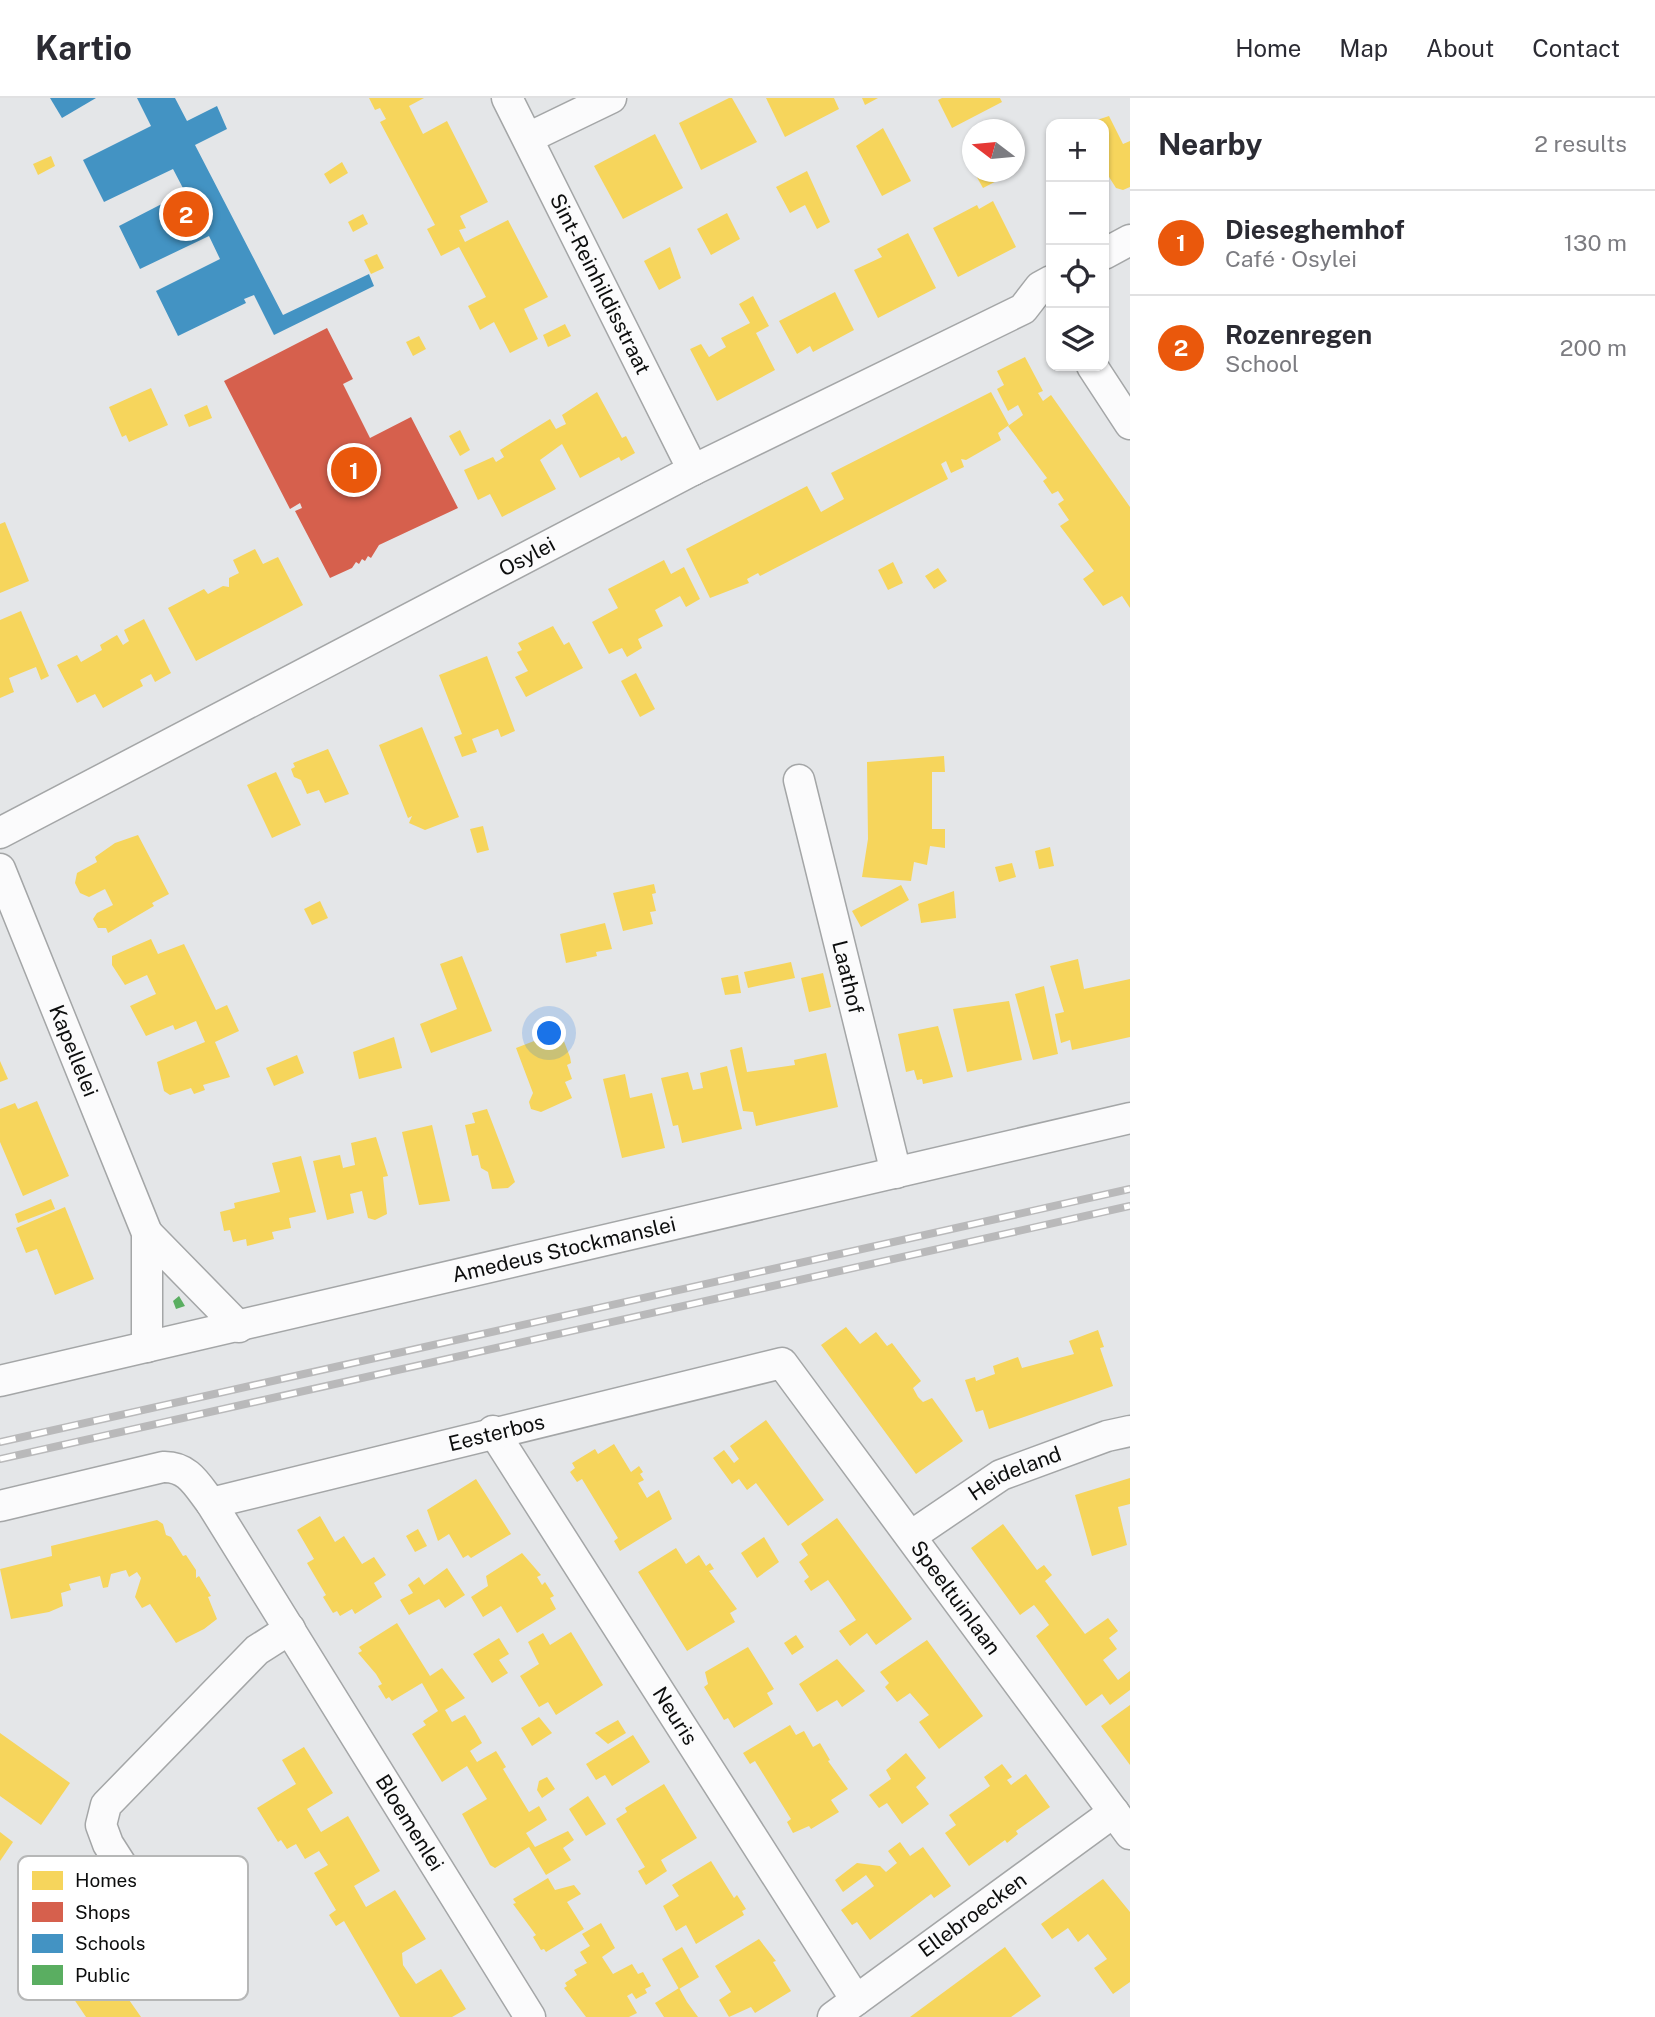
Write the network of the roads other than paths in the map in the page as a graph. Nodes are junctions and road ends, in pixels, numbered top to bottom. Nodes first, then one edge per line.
1 (507, 98) edge
2 (611, 98) edge
3 (528, 138) junction
4 (1130, 240) edge
5 (1109, 251) edge
6 (1046, 292) edge
7 (1095, 371) edge
8 (1130, 424) edge
9 (693, 470) junction
10 (799, 780) dead end
11 (0, 833) edge
12 (0, 869) edge
13 (1130, 1118) edge
14 (895, 1173) junction
15 (146, 1233) junction
16 (239, 1327) junction
17 (147, 1347) junction
18 (782, 1363) joint
19 (0, 1381) edge
20 (493, 1431) junction
21 (1130, 1431) edge
22 (211, 1503) junction
23 (0, 1506) edge
24 (911, 1536) junction
25 (290, 1629) junction
26 (1122, 1823) edge
27 (116, 1856) edge
28 (844, 2009) edge
29 (530, 2017) edge

1 - 3 street, Sint-Reinhildisstraat
2 - 3 street
3 - 9 street, Sint-Reinhildisstraat
4 - 5 street
6 - 9 street, Osylei
7 - 8 street
9 - 11 street, Osylei
10 - 14 street, Laathof
12 - 15 street, Kapellelei
13 - 14 street, Amedeus Stockmanslei
14 - 16 street, Amedeus Stockmanslei
15 - 16 street, Kapellelei
15 - 17 street, Kapellelei
16 - 17 street, Amedeus Stockmanslei
17 - 19 street, Amedeus Stockmanslei
18 - 20 street, Eesterbos
18 - 24 street, Speeltuinlaan
20 - 22 street, Eesterbos
20 - 28 street, Neuris
21 - 24 street, Heideland
22 - 23 street, Bloemenlei
22 - 25 street, Bloemenlei
24 - 26 street, Speeltuinlaan
25 - 27 street
25 - 29 street, Bloemenlei
26 - 28 street, Ellebroecken

